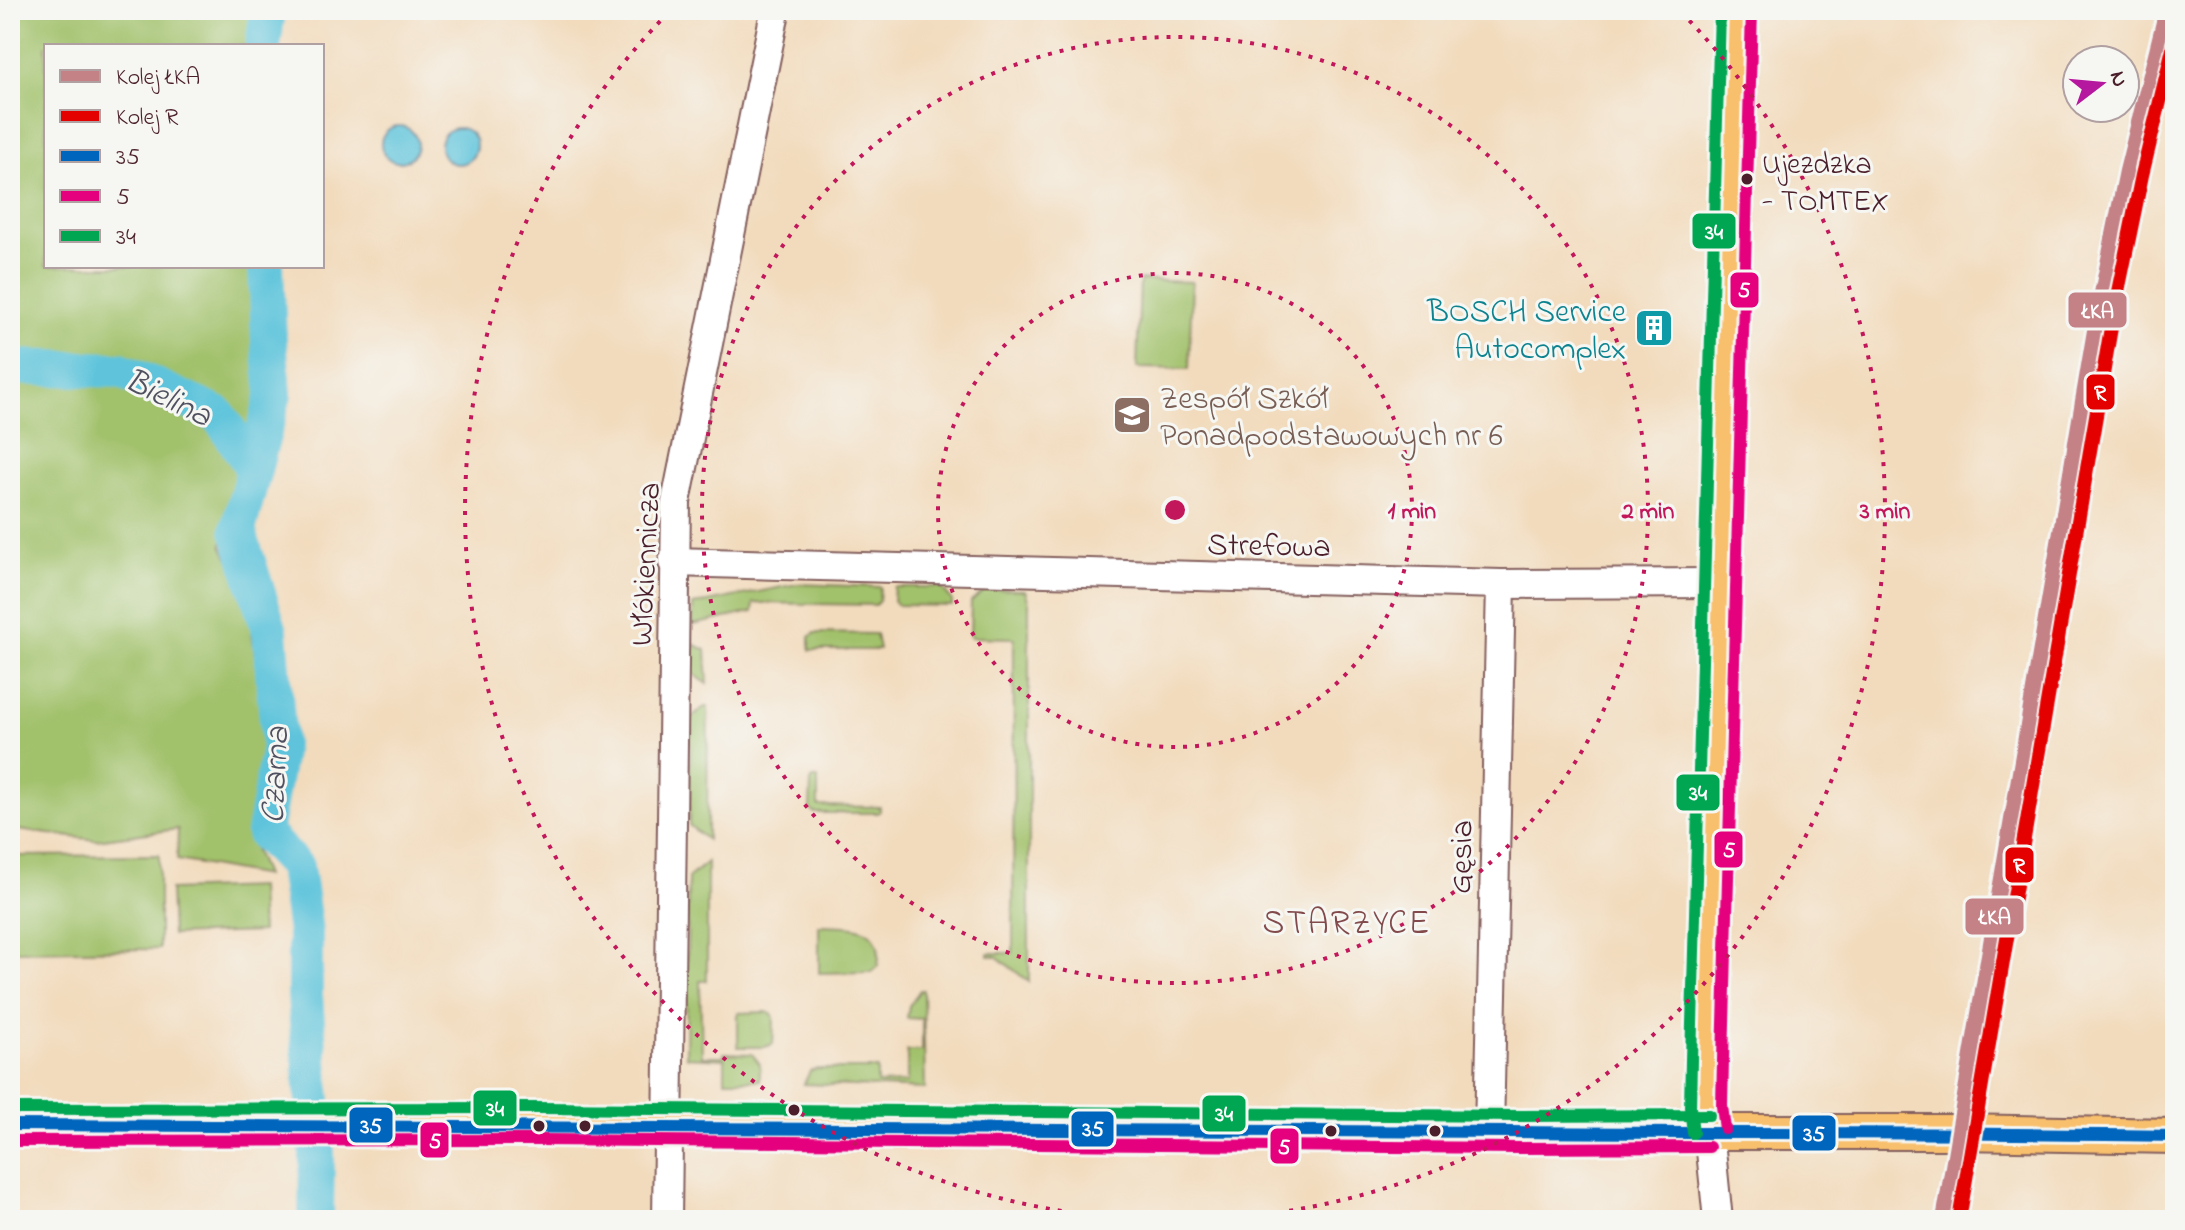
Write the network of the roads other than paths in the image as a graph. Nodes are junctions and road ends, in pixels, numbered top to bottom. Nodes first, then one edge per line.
1 (1736, 10) edge
2 (774, 17) dead end
3 (673, 562) junction
4 (1720, 583) junction
5 (1501, 584) junction
6 (669, 1124) junction
7 (10, 1125) edge
8 (1709, 1131) junction
9 (1489, 1132) junction
10 (2175, 1136) edge
11 (667, 1220) edge
12 (1718, 1220) edge

1 - 4 main road
2 - 3 street, Włókiennicza
3 - 5 street, Strefowa
3 - 6 street, Włókiennicza
4 - 5 street, Strefowa
4 - 8 main road
5 - 9 street, Gęsia
6 - 7 main road
6 - 9 main road
6 - 11 street, Włókiennicza
8 - 9 main road
8 - 10 main road
8 - 12 street

